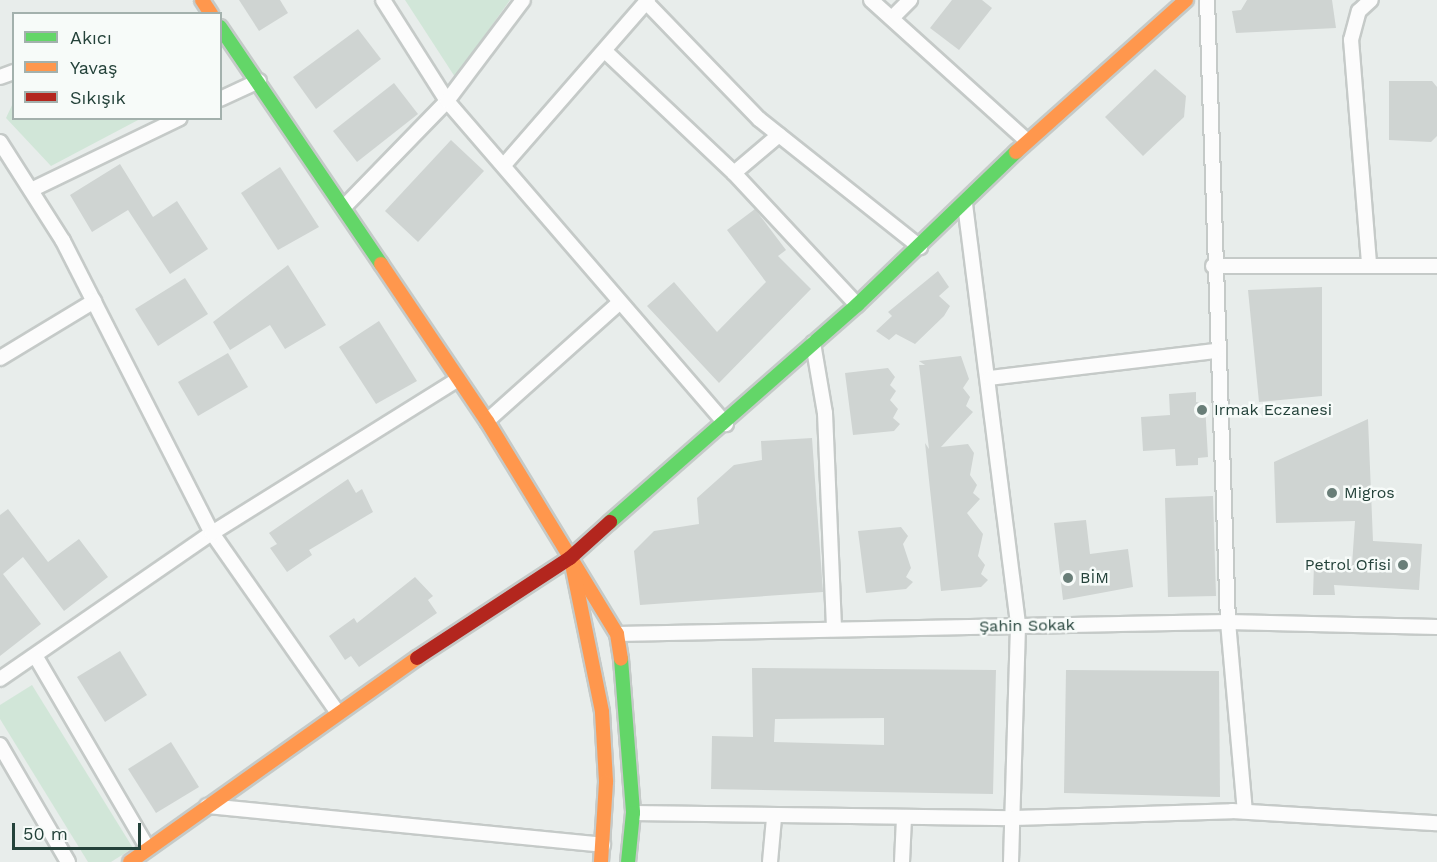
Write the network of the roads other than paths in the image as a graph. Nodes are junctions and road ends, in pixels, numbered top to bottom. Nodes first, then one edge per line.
1 (383, 0) edge
2 (523, 0) edge
3 (871, 0) edge
4 (910, 0) edge
5 (1186, 0) edge
6 (1207, 0) edge
7 (1371, 0) edge
8 (647, 1) edge
9 (894, 16) junction
10 (222, 30) edge
11 (606, 52) junction
12 (259, 81) junction
13 (222, 98) edge
14 (447, 101) junction
15 (176, 120) edge
16 (779, 135) junction
17 (1027, 141) junction
18 (0, 142) edge
19 (504, 165) junction
20 (734, 173) junction
21 (31, 190) junction
22 (964, 204) junction
23 (345, 207) junction
24 (920, 246) junction
25 (1369, 263) junction
26 (1213, 266) junction
27 (1437, 266) edge
28 (94, 301) junction
29 (619, 303) junction
30 (857, 306) junction
31 (813, 343) junction
32 (1216, 351) junction
33 (0, 358) edge
34 (989, 378) junction
35 (457, 380) junction
36 (487, 421) junction
37 (726, 423) junction
38 (212, 533) junction
39 (570, 558) junction
40 (1228, 622) junction
41 (1018, 626) junction
42 (1437, 627) edge
43 (834, 628) junction
44 (617, 634) junction
45 (36, 657) junction
46 (0, 679) edge
47 (336, 710) junction
48 (0, 745) edge
49 (207, 806) junction
50 (1245, 812) junction
51 (633, 813) junction
52 (774, 818) junction
53 (904, 818) junction
54 (1014, 818) junction
55 (1437, 823) edge
56 (603, 845) junction
57 (148, 849) junction
58 (68, 862) edge
59 (130, 862) edge
60 (601, 862) edge
61 (627, 862) edge
62 (770, 862) edge
63 (902, 862) edge
64 (1011, 862) edge

1 - 14 street
2 - 14 street
3 - 9 street
4 - 9 street
5 - 17 main road
6 - 26 street
7 - 25 street
8 - 11 street
8 - 16 street
9 - 17 street
10 - 12 main road
11 - 19 street
11 - 20 street
12 - 13 street
12 - 23 main road
14 - 19 street
14 - 23 street
15 - 21 street
16 - 20 street
16 - 24 street
17 - 22 main road
18 - 21 street
19 - 29 street
20 - 30 street
21 - 28 street
22 - 24 main road
22 - 34 street
23 - 35 main road
24 - 30 main road
25 - 26 street
25 - 27 street
26 - 32 street
28 - 33 street
28 - 38 street
29 - 36 street
29 - 37 street
30 - 31 main road
31 - 37 main road
31 - 43 street
32 - 34 street
32 - 40 street
34 - 41 street
35 - 36 main road
35 - 38 street
36 - 39 main road
37 - 39 main road
38 - 45 street
38 - 47 street
39 - 44 main road
39 - 47 main road
39 - 56 main road
40 - 41 street, Şahin Sokak
40 - 42 street, Şahin Sokak
40 - 50 street
41 - 43 street, Şahin Sokak
41 - 54 street
43 - 44 street, Şahin Sokak
44 - 51 main road
45 - 46 street
45 - 57 street
47 - 49 main road
48 - 58 street
49 - 56 street
49 - 57 main road
50 - 54 street
50 - 55 street
51 - 52 street
51 - 61 main road
52 - 53 street
52 - 62 street
53 - 54 street
53 - 63 street
54 - 64 street
56 - 60 main road
57 - 59 main road

